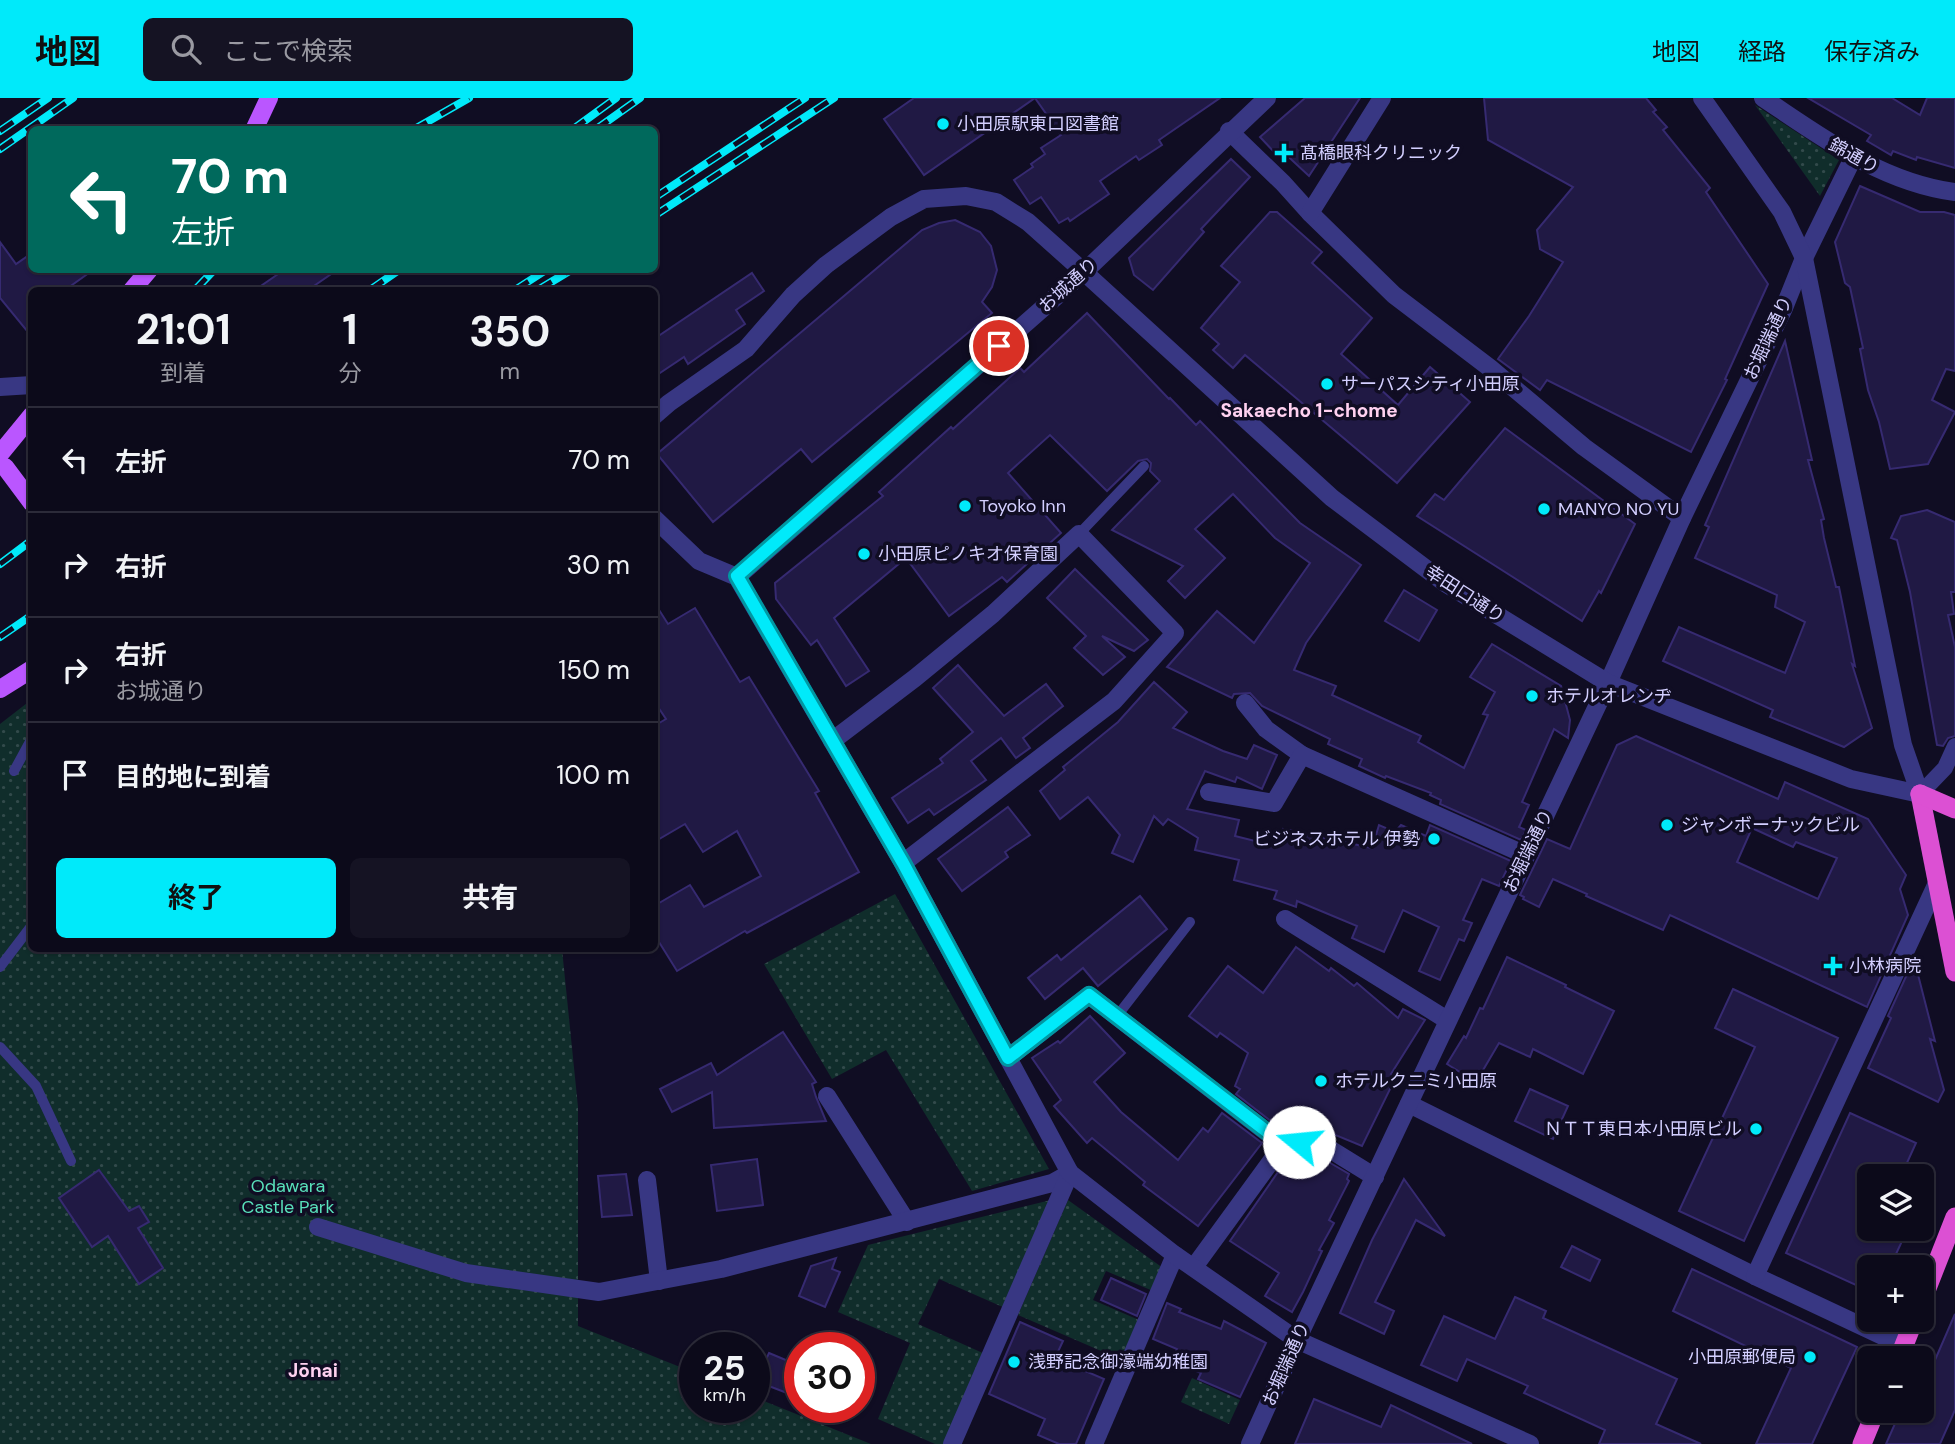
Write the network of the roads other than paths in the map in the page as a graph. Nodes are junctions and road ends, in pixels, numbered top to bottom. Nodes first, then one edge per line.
1 (269, 98) edge
2 (1266, 98) edge
3 (1381, 98) edge
4 (1702, 98) edge
5 (1763, 98) edge
6 (256, 126) edge
7 (1229, 131) junction
8 (1853, 158) junction
9 (1955, 192) edge
10 (1310, 213) junction
11 (1804, 258) junction
12 (1084, 271) junction
13 (146, 273) edge
14 (135, 287) edge
15 (28, 384) edge
16 (0, 387) edge
17 (658, 413) edge
18 (28, 421) edge
19 (2, 461) edge
20 (1144, 466) dead end
21 (28, 497) edge
22 (1682, 518) junction
23 (658, 522) edge
24 (1079, 534) junction
25 (737, 576) junction
26 (28, 672) edge
27 (1608, 683) junction
28 (0, 689) edge
29 (1245, 703) dead end
30 (832, 741) junction
31 (28, 745) edge
32 (1955, 746) edge
33 (1302, 755) junction
34 (14, 771) dead end
35 (1209, 792) dead end
36 (1920, 794) junction
37 (1955, 809) edge
38 (1526, 855) junction
39 (903, 863) junction
40 (1937, 883) junction
41 (1285, 919) dead end
42 (1190, 922) dead end
43 (28, 930) edge
44 (0, 967) edge
45 (1955, 972) edge
46 (1117, 1016) junction
47 (1447, 1020) junction
48 (0, 1047) edge
49 (1008, 1058) junction
50 (827, 1096) dead end
51 (1409, 1104) junction
52 (1283, 1144) junction
53 (71, 1161) dead end
54 (1070, 1173) junction
55 (1375, 1177) junction
56 (647, 1180) dead end
57 (1955, 1217) edge
58 (907, 1222) junction
59 (317, 1227) dead end
60 (1175, 1255) junction
61 (1194, 1267) junction
62 (1934, 1270) edge
63 (1755, 1276) junction
64 (659, 1281) junction
65 (1297, 1340) junction
66 (1889, 1346) edge
67 (1871, 1423) edge
68 (952, 1444) edge
69 (1094, 1444) edge
70 (1250, 1444) edge
71 (1530, 1444) edge
72 (1862, 1444) edge

1 - 6 main road
2 - 7 street, お城通り
3 - 10 street
4 - 11 street
5 - 8 street, 錦通り
7 - 10 street
7 - 12 street, お城通り
8 - 9 street, 錦通り
8 - 11 street, お堀端通り
10 - 22 street
11 - 22 street, お堀端通り
11 - 36 street
12 - 17 street, 幸田口通り
12 - 25 street, お城通り
12 - 27 street, 幸田口通り
13 - 14 main road
15 - 16 street
18 - 19 main road
19 - 21 main road, bridge
20 - 24 lane
22 - 27 street, お堀端通り
23 - 25 street
24 - 30 street
24 - 39 street
25 - 30 street
26 - 28 main road
27 - 36 street, 幸田口通り
27 - 38 street, お堀端通り
29 - 33 street
30 - 39 street
31 - 34 lane
32 - 36 street
33 - 35 street
33 - 38 street
36 - 37 highway
36 - 40 highway
38 - 47 street, お堀端通り
39 - 49 street
40 - 45 highway
40 - 63 street
41 - 47 street
42 - 46 lane
43 - 44 lane
46 - 49 street
46 - 52 street
47 - 51 street, お堀端通り
48 - 53 lane
49 - 54 street
50 - 58 street
51 - 55 street, お堀端通り
51 - 63 street
52 - 55 street
52 - 61 street
54 - 58 street
54 - 60 street
54 - 68 street
55 - 65 street, お堀端通り
56 - 64 street
57 - 62 highway
58 - 64 street
59 - 64 street
60 - 61 street
60 - 69 street
61 - 65 street
63 - 66 street
65 - 70 street, お堀端通り
65 - 71 street
67 - 72 highway

